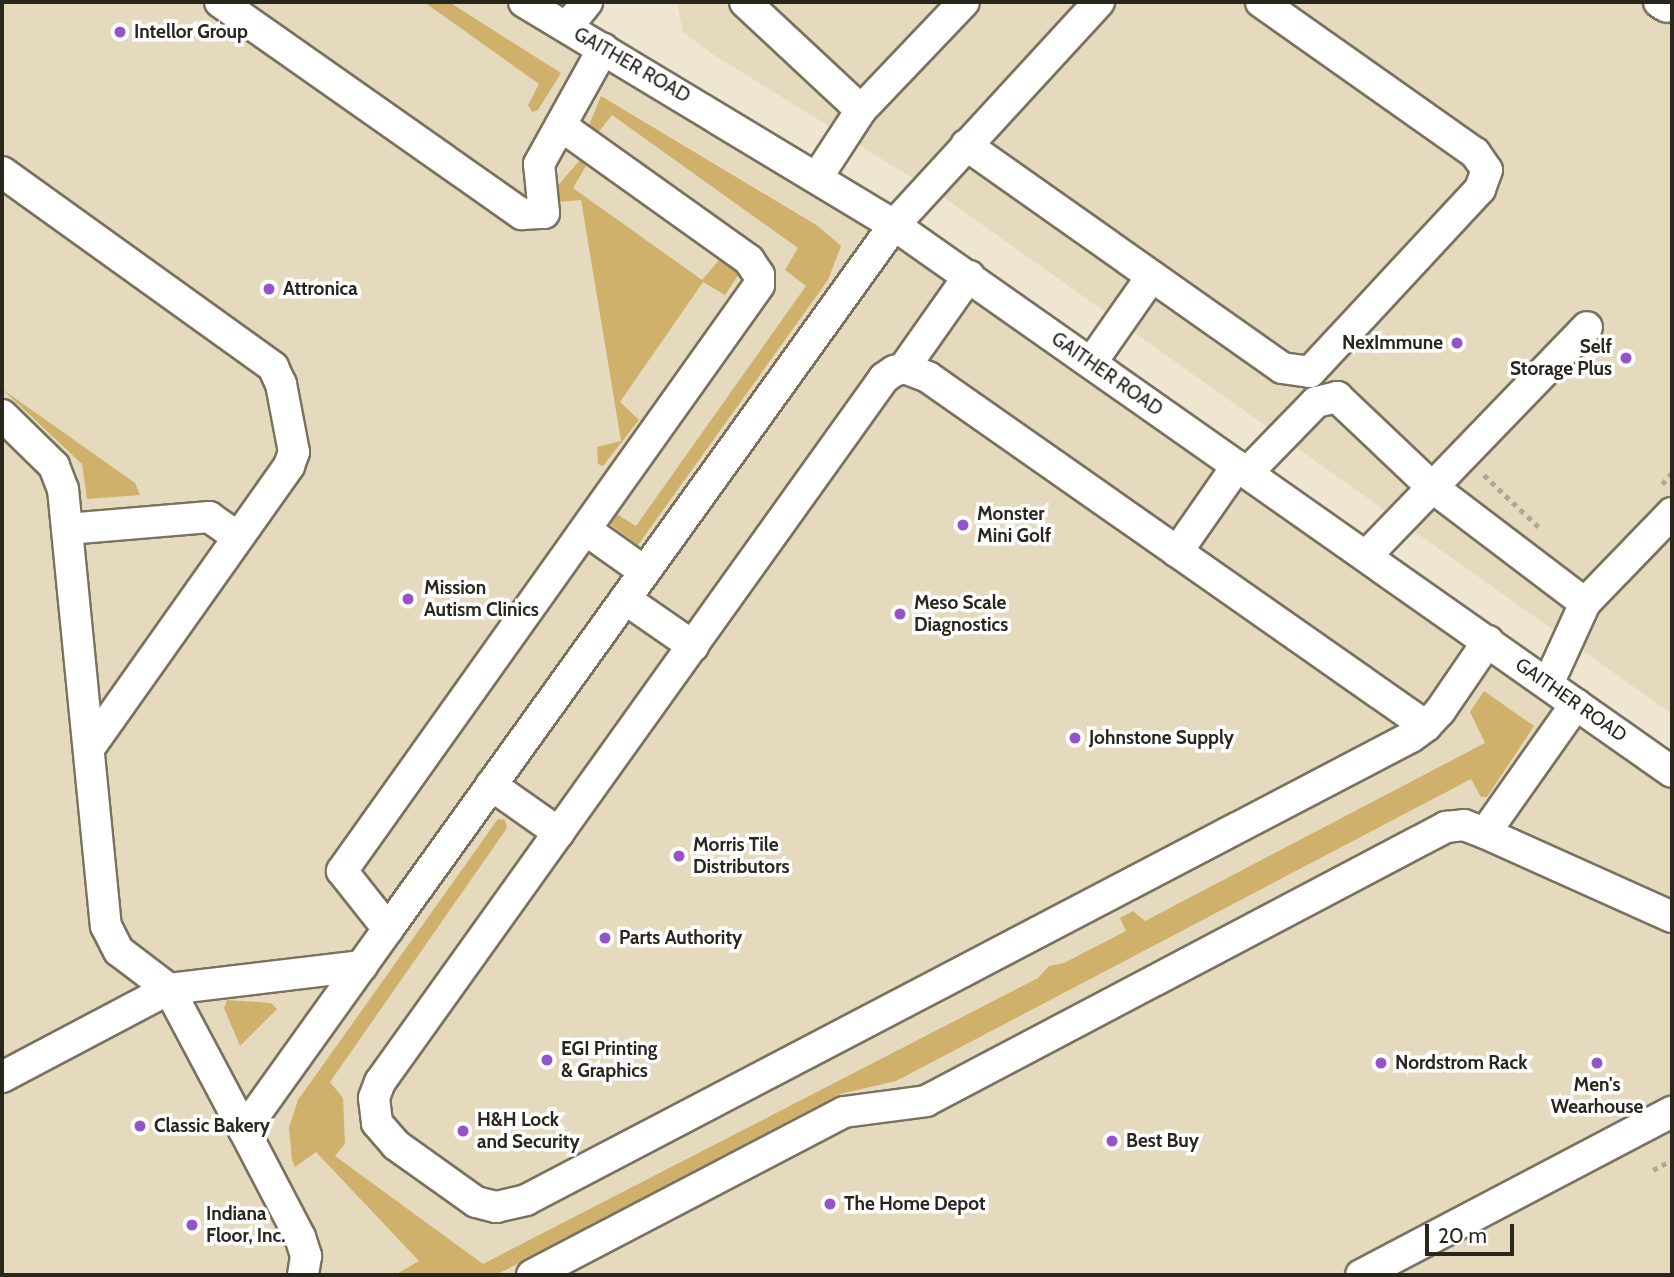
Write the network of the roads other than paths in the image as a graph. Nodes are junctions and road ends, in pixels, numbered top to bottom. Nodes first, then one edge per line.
1 (220, 2) edge
2 (524, 2) edge
3 (587, 2) edge
4 (745, 2) edge
5 (964, 2) edge
6 (1099, 2) edge
7 (1261, 2) edge
8 (567, 27) junction
9 (603, 49) junction
10 (861, 110) junction
11 (561, 126) junction
12 (966, 145) junction
13 (2, 172) edge
14 (818, 176) junction
15 (894, 225) junction
16 (968, 276) junction
17 (1152, 276) junction
18 (1587, 327) dead end
19 (1091, 363) junction
20 (904, 368) junction
21 (2, 415) edge
22 (1242, 469) junction
23 (1432, 487) junction
24 (1663, 503) edge
25 (67, 529) junction
26 (586, 530) junction
27 (238, 537) junction
28 (1177, 552) junction
29 (1366, 556) junction
30 (645, 572) junction
31 (625, 599) junction
32 (1585, 603) junction
33 (1488, 641) junction
34 (692, 646) junction
35 (1548, 684) junction
36 (1576, 704) junction
37 (1426, 726) junction
38 (89, 748) junction
39 (1672, 772) edge
40 (491, 785) junction
41 (559, 833) junction
42 (1485, 833) junction
43 (1672, 917) edge
44 (388, 929) junction
45 (362, 966) junction
46 (169, 989) junction
47 (2, 1077) edge
48 (1672, 1112) edge
49 (244, 1130) junction
50 (303, 1275) edge
51 (532, 1275) edge
52 (1361, 1275) edge

1 - 11 street
2 - 8 street, GAITHER ROAD
3 - 8 street
4 - 10 street
5 - 10 street
6 - 12 street
7 - 17 street
8 - 9 street, GAITHER ROAD
9 - 11 street
9 - 14 street, GAITHER ROAD
10 - 14 street
11 - 26 street
12 - 15 street
12 - 17 street
13 - 27 street
14 - 15 street, GAITHER ROAD
15 - 16 street, GAITHER ROAD
15 - 30 street
16 - 19 street, GAITHER ROAD
16 - 20 street
17 - 19 street
18 - 23 street
19 - 22 street, GAITHER ROAD
20 - 28 street
20 - 34 street
21 - 25 street
22 - 23 street
22 - 28 street
22 - 29 street, GAITHER ROAD
23 - 29 street
23 - 32 street
24 - 32 street
25 - 27 street
25 - 38 street
26 - 30 street
26 - 44 street
27 - 38 street
28 - 37 street
29 - 33 street, GAITHER ROAD
30 - 31 street
31 - 34 street
31 - 40 street
32 - 35 street
33 - 35 street, GAITHER ROAD
33 - 37 street
34 - 41 street
35 - 36 street, GAITHER ROAD
36 - 39 street, GAITHER ROAD
36 - 42 street
37 - 41 street
38 - 46 street
40 - 41 street
40 - 44 street
42 - 43 street
42 - 51 street
44 - 45 street
45 - 46 street
45 - 49 street
46 - 47 street
46 - 49 street
48 - 52 street
49 - 50 street

